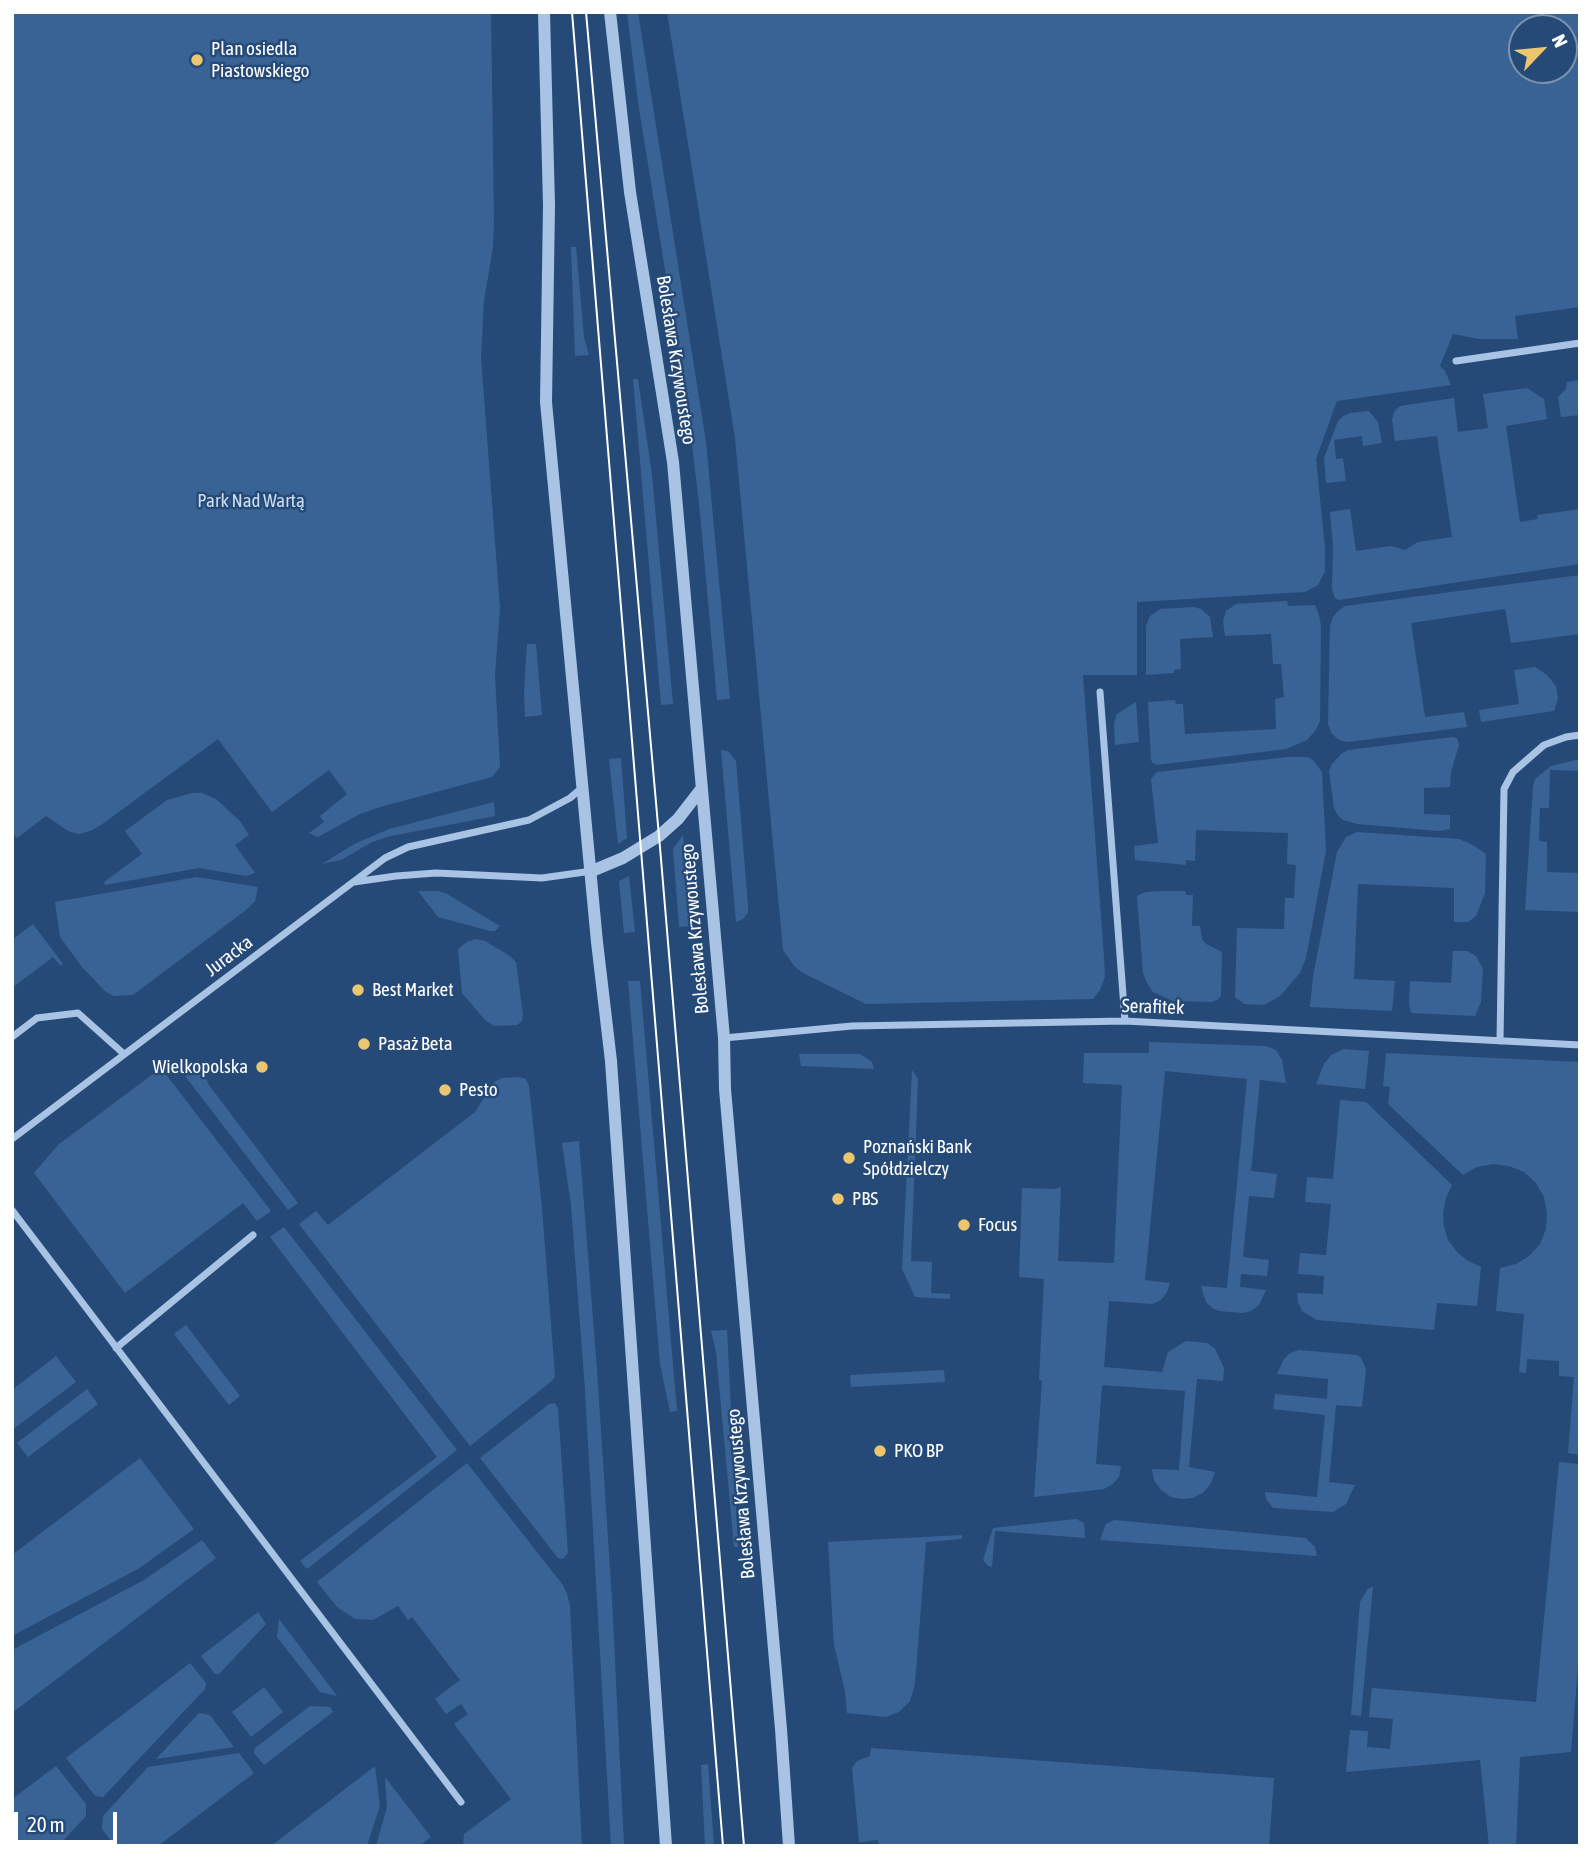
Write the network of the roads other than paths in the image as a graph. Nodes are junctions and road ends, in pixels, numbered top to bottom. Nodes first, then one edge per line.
1 (544, 12) edge
2 (610, 12) edge
3 (1580, 343) edge
4 (1456, 361) dead end
5 (1100, 692) dead end
6 (1580, 735) edge
7 (583, 787) junction
8 (702, 788) junction
9 (592, 871) junction
10 (354, 882) junction
11 (1125, 1021) junction
12 (12, 1037) edge
13 (724, 1038) junction
14 (1500, 1041) junction
15 (1580, 1045) edge
16 (124, 1054) junction
17 (12, 1139) edge
18 (12, 1210) edge
19 (253, 1235) dead end
20 (116, 1348) junction
21 (461, 1802) dead end
22 (666, 1846) edge
23 (789, 1846) edge

1 - 7 street
2 - 8 street, Bolesława Krzywoustego
3 - 4 street
5 - 11 street
6 - 14 street
7 - 9 street
7 - 10 street, Juracka
8 - 9 street
8 - 13 street, Bolesława Krzywoustego
9 - 10 street, Juracka
9 - 22 street
10 - 16 street, Juracka
11 - 13 street, Serafitek
11 - 14 street, Serafitek
12 - 16 street
13 - 23 street, Bolesława Krzywoustego
14 - 15 street, Serafitek
16 - 17 street, Juracka
18 - 20 street
19 - 20 street
20 - 21 street

